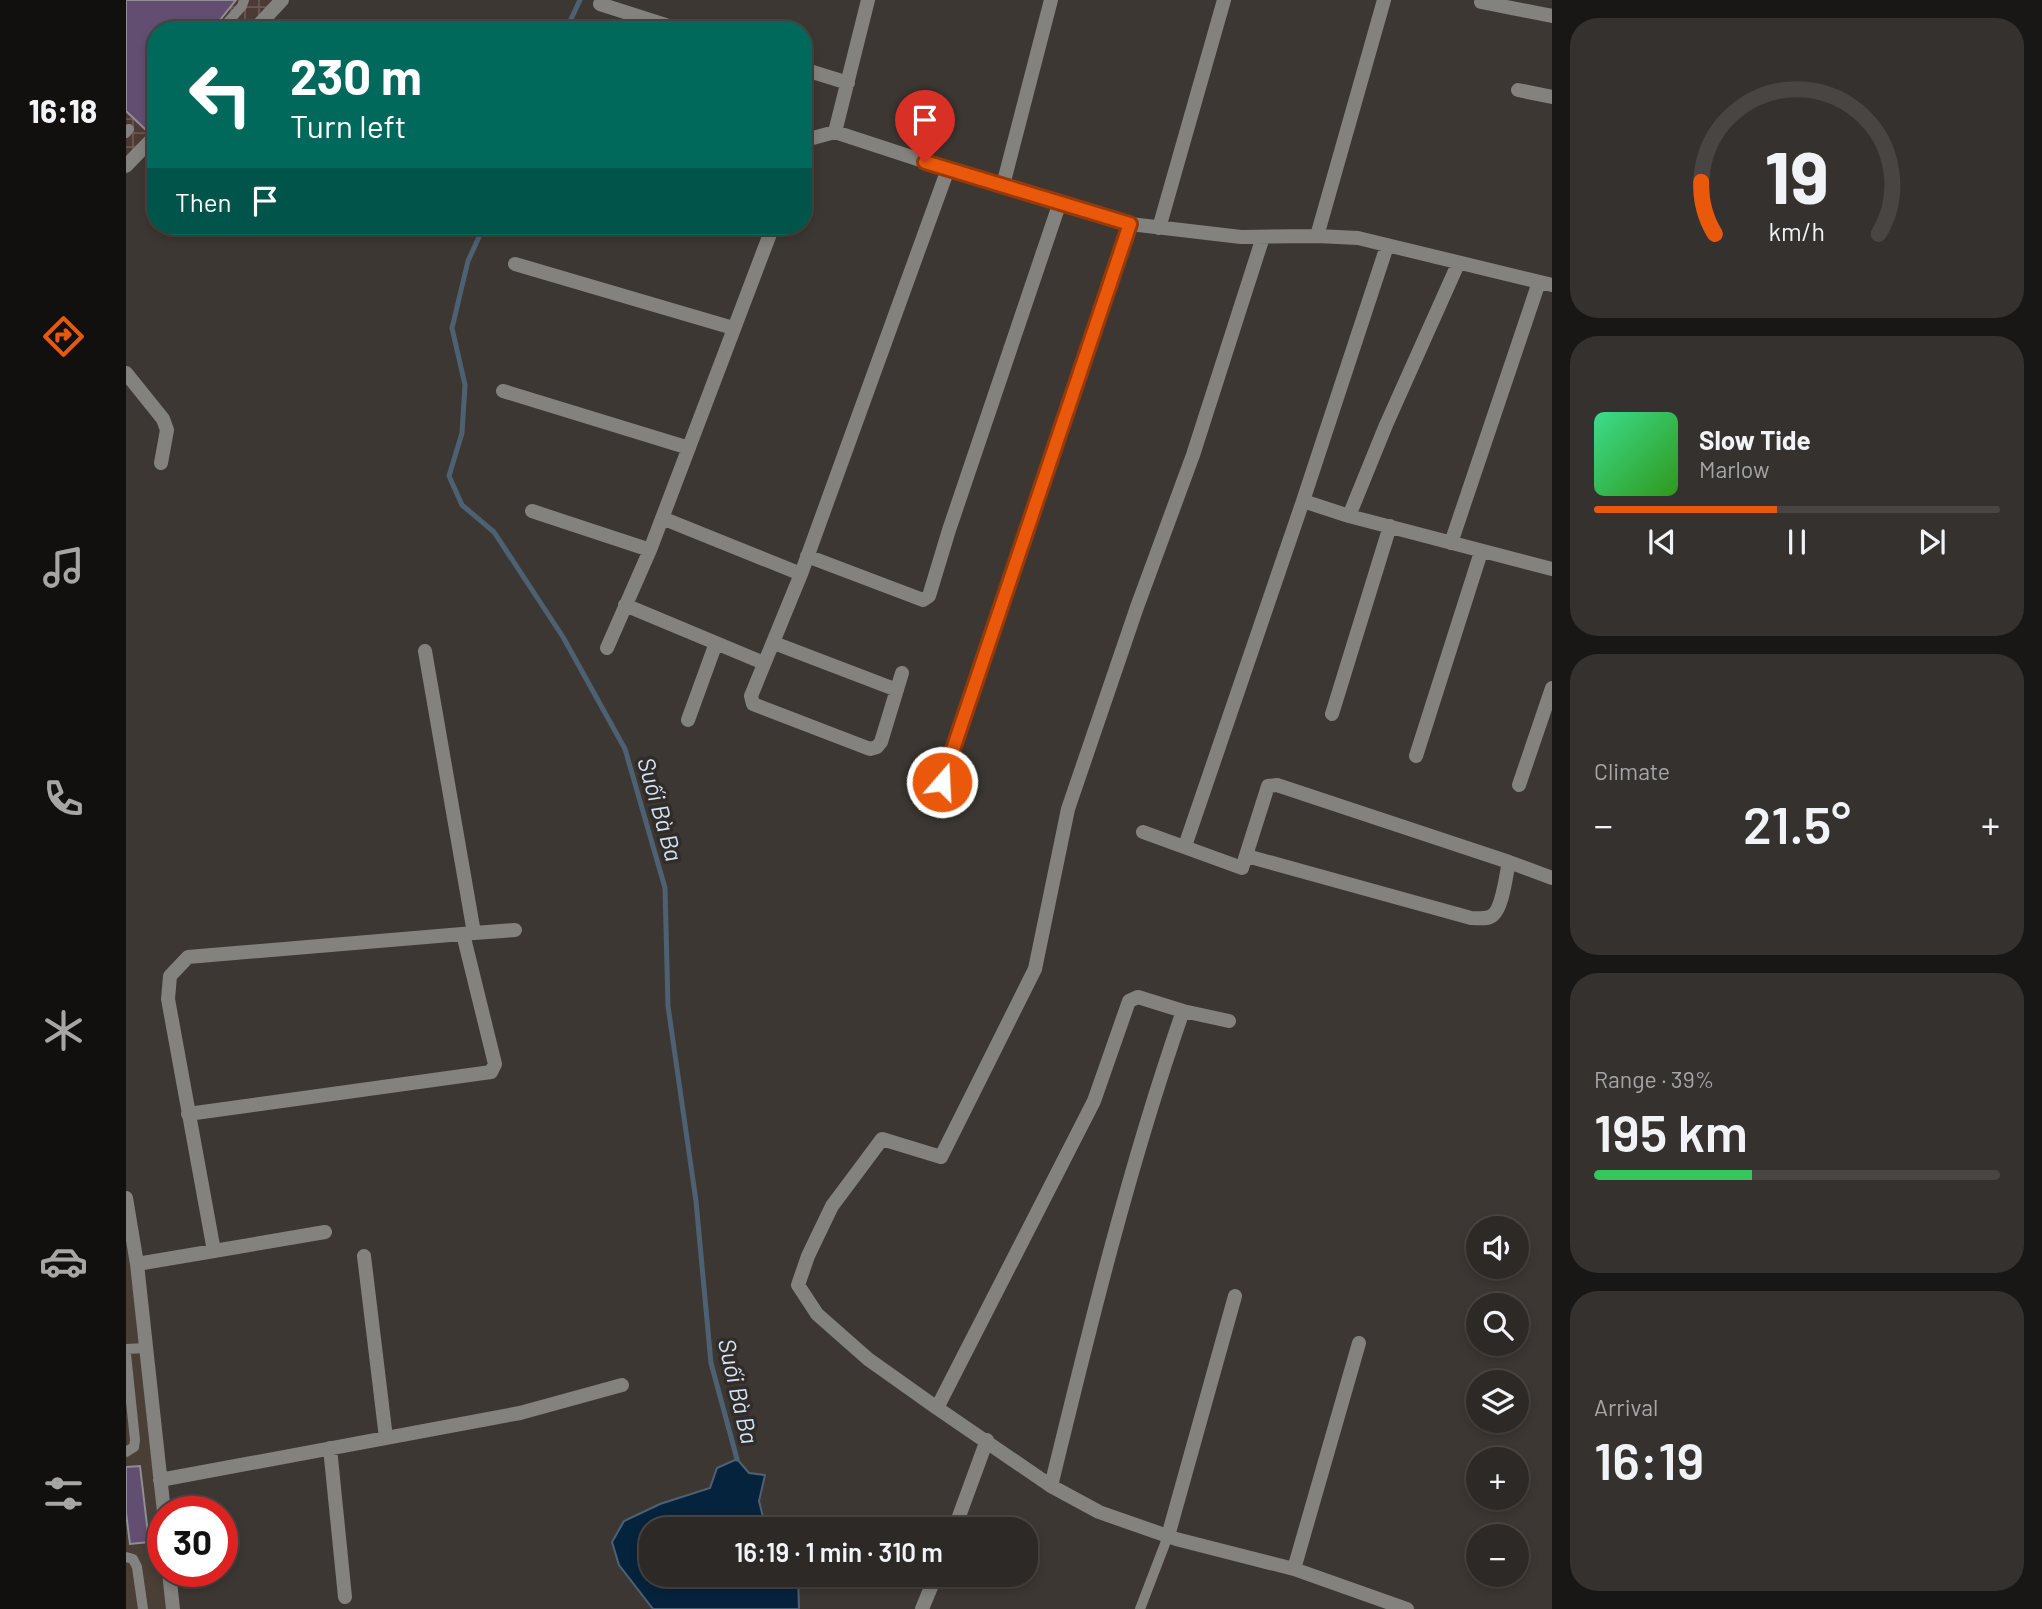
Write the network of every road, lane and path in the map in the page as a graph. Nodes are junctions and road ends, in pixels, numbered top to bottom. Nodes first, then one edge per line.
1 (244, 0) edge
2 (282, 0) edge
3 (868, 0) edge
4 (1051, 0) edge
5 (1224, 0) edge
6 (1384, 0) edge
7 (1481, 2) dead end
8 (600, 4) dead end
9 (1552, 16) edge
10 (229, 21) edge
11 (262, 21) edge
12 (653, 21) edge
13 (812, 72) edge
14 (848, 83) junction
15 (1518, 90) dead end
16 (1552, 97) edge
17 (835, 132) junction
18 (812, 139) edge
19 (147, 144) edge
20 (126, 166) edge
21 (948, 169) junction
22 (1003, 185) junction
23 (1060, 202) junction
24 (1130, 224) junction
25 (1159, 228) junction
26 (770, 235) edge
27 (1317, 236) junction
28 (1263, 237) junction
29 (1387, 246) junction
30 (515, 264) dead end
31 (1458, 264) junction
32 (1545, 283) edge
33 (733, 328) junction
34 (126, 373) edge
35 (503, 391) dead end
36 (690, 448) junction
37 (161, 463) dead end
38 (1303, 501) junction
39 (532, 512) dead end
40 (1349, 516) junction
41 (662, 518) junction
42 (1390, 526) junction
43 (1451, 543) junction
44 (650, 550) junction
45 (1481, 552) junction
46 (807, 556) junction
47 (1552, 569) edge
48 (801, 574) junction
49 (625, 605) junction
50 (716, 643) junction
51 (774, 643) junction
52 (607, 648) dead end
53 (425, 651) dead end
54 (764, 663) junction
55 (902, 673) dead end
56 (1552, 688) edge
57 (897, 690) junction
58 (1332, 714) dead end
59 (688, 720) dead end
60 (1416, 756) dead end
61 (1519, 785) dead end
62 (933, 808) dead end
63 (1143, 832) dead end
64 (1185, 846) junction
65 (1247, 856) junction
66 (1509, 862) junction
67 (1552, 878) edge
68 (515, 930) dead end
69 (469, 933) junction
70 (1183, 1011) junction
71 (1229, 1021) dead end
72 (188, 1114) junction
73 (126, 1198) edge
74 (325, 1232) dead end
75 (214, 1251) junction
76 (364, 1256) dead end
77 (137, 1264) junction
78 (1235, 1296) dead end
79 (1359, 1343) dead end
80 (146, 1348) junction
81 (126, 1352) edge
82 (622, 1385) dead end
83 (937, 1408) junction
84 (386, 1438) junction
85 (987, 1440) junction
86 (330, 1448) junction
87 (126, 1452) edge
88 (160, 1480) junction
89 (1051, 1486) junction
90 (162, 1496) edge
91 (959, 1517) edge
92 (1168, 1536) junction
93 (126, 1557) edge
94 (1294, 1569) junction
95 (171, 1587) edge
96 (931, 1587) edge
97 (345, 1597) dead end
98 (143, 1609) edge
99 (173, 1609) edge
100 (922, 1609) edge
101 (1140, 1609) edge
102 (1408, 1609) edge

1 - 10 lane
2 - 11 street
3 - 14 street
4 - 22 street
5 - 25 street
6 - 27 street
7 - 9 street
8 - 12 street
13 - 14 street
14 - 17 street
15 - 16 street
17 - 18 street
17 - 21 street
19 - 20 street
21 - 22 street
21 - 46 street
22 - 23 street
23 - 24 street
23 - 46 street
24 - 25 street
24 - 62 street
25 - 28 street
26 - 33 street
27 - 28 street
27 - 29 street
28 - 83 street
29 - 31 street
29 - 38 street
30 - 33 street
31 - 32 street
31 - 40 street
32 - 43 street
33 - 36 street
34 - 37 street
35 - 36 street
36 - 41 street
38 - 40 street
38 - 64 street
39 - 44 street
40 - 42 street
41 - 44 street
41 - 48 street
42 - 43 street
42 - 58 street
43 - 45 street
44 - 49 street
45 - 47 street
45 - 60 street
46 - 48 street
48 - 51 street
49 - 50 street
49 - 52 street
50 - 54 street
50 - 59 street
51 - 54 street
51 - 57 street
53 - 69 street
54 - 57 street
55 - 57 street
56 - 61 street
63 - 64 street
64 - 65 street
65 - 66 street
65 - 66 street
66 - 67 street
68 - 69 street
69 - 72 street
69 - 72 street
70 - 71 street
70 - 83 street
70 - 89 street
72 - 75 street
73 - 77 street
74 - 75 street
75 - 77 street
76 - 84 street
77 - 80 street
78 - 92 street
79 - 94 street
80 - 81 lane
80 - 88 street
81 - 87 lane
82 - 84 street
83 - 85 street
84 - 86 street
85 - 89 street
85 - 91 street
86 - 88 street
86 - 97 street
88 - 90 street
89 - 92 street
92 - 94 street
92 - 101 lane
93 - 98 lane
94 - 102 street
95 - 99 street
96 - 100 street

